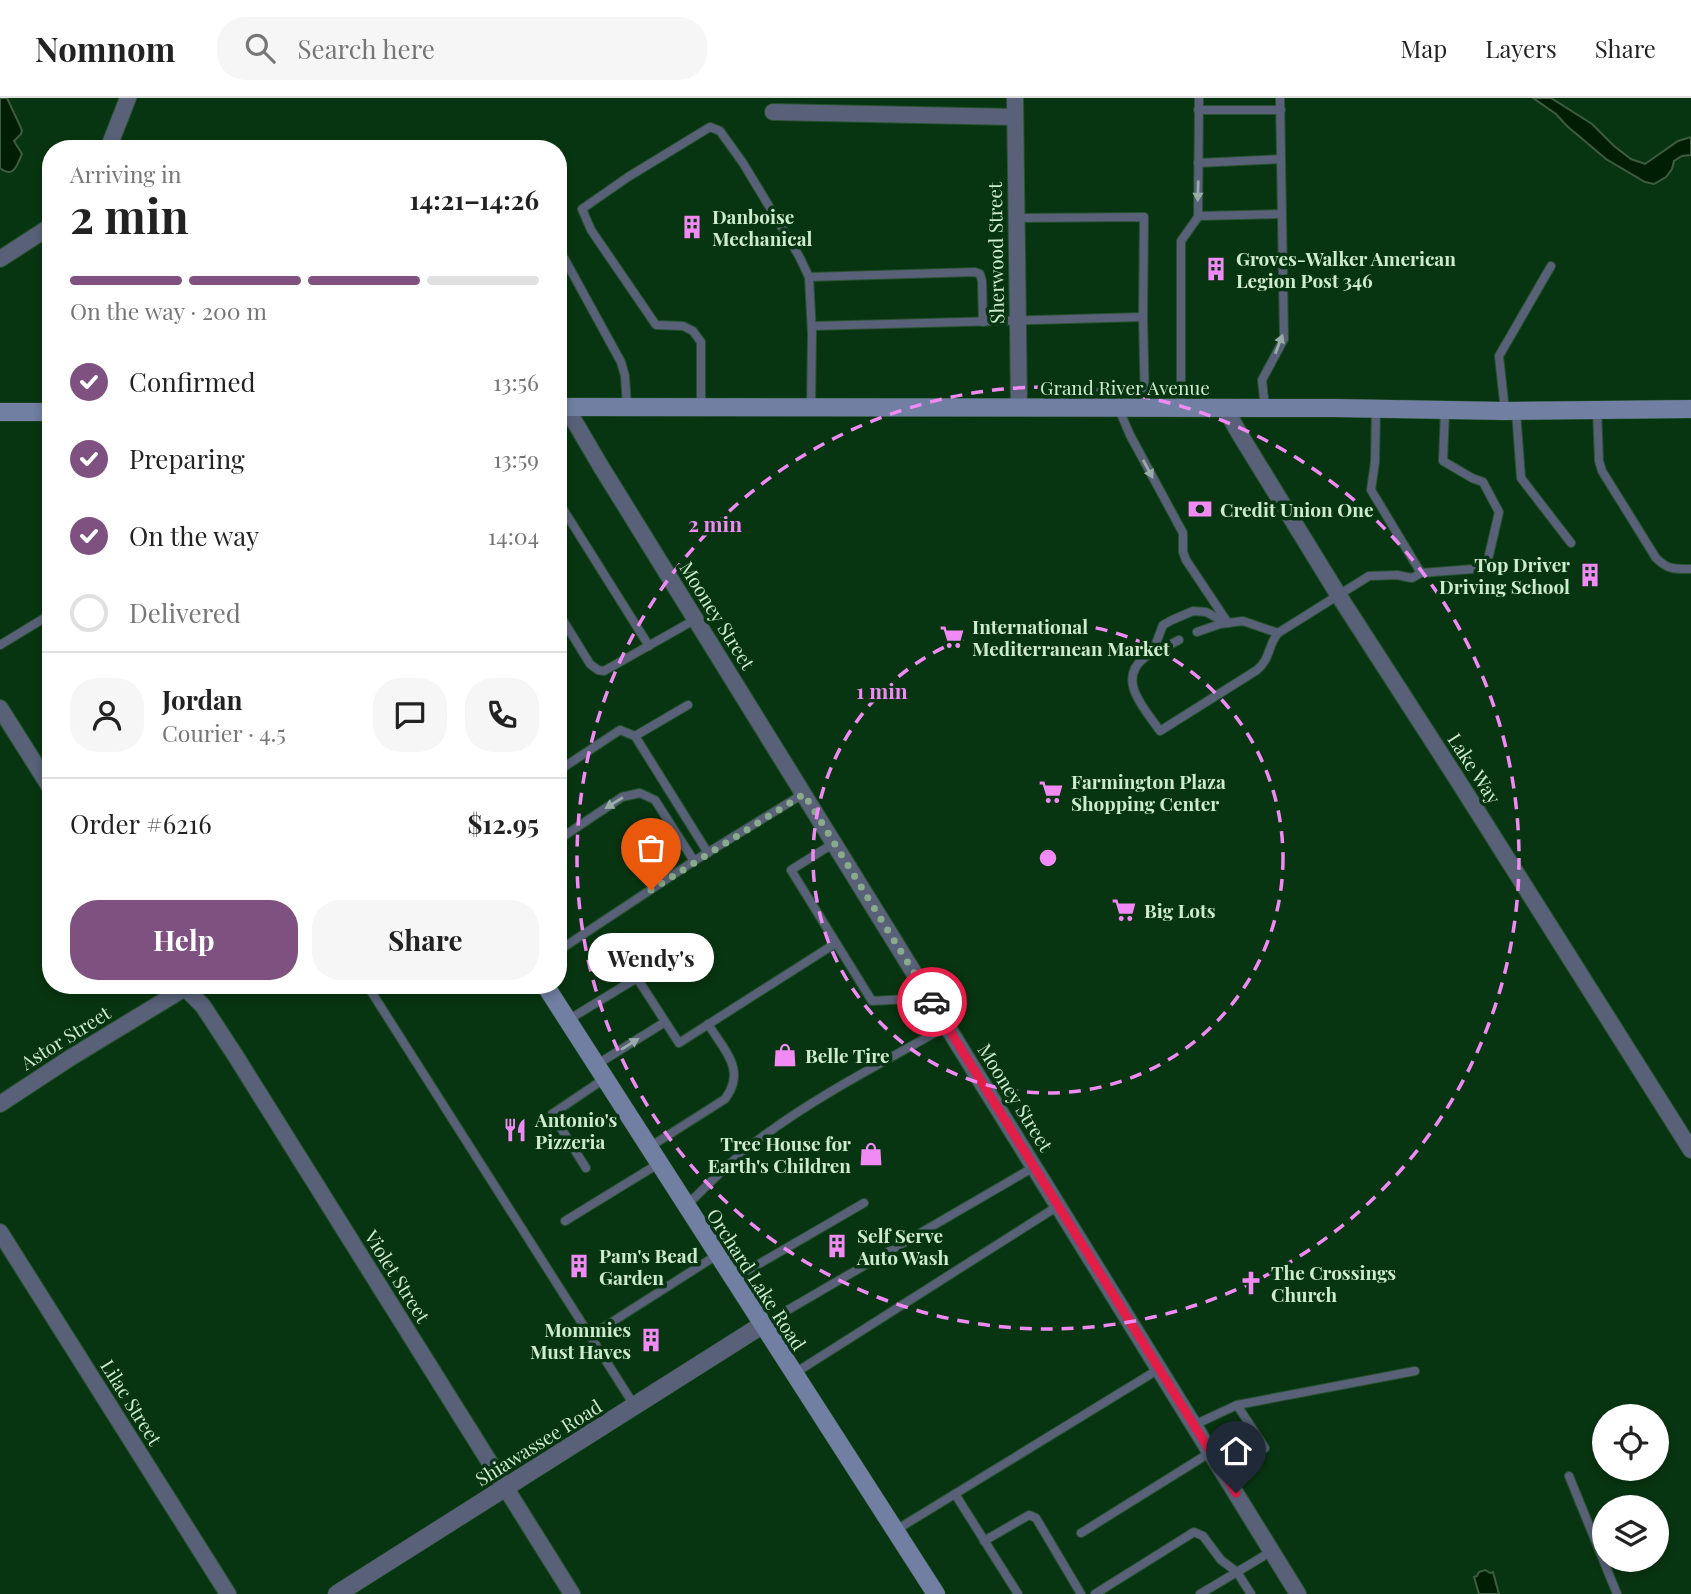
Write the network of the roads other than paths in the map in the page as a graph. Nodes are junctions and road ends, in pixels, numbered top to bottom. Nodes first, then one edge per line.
1 (128, 98) edge
2 (1015, 98) edge
3 (1199, 98) edge
4 (1280, 98) edge
5 (1199, 110) junction
6 (1281, 110) junction
7 (773, 112) dead end
8 (1015, 117) junction
9 (112, 140) edge
10 (1281, 159) junction
11 (1198, 163) junction
12 (1282, 214) junction
13 (1198, 216) junction
14 (1016, 218) junction
15 (42, 232) edge
16 (0, 259) edge
17 (567, 263) edge
18 (1551, 266) dead end
19 (808, 277) junction
20 (1143, 317) junction
21 (1017, 321) junction
22 (983, 322) junction
23 (812, 326) junction
24 (567, 407) edge
25 (627, 407) junction
26 (701, 407) junction
27 (811, 407) junction
28 (1019, 407) junction
29 (1118, 407) junction
30 (1145, 407) junction
31 (1181, 408) junction
32 (1225, 408) junction
33 (1265, 408) junction
34 (1376, 409) junction
35 (1691, 409) edge
36 (1445, 410) junction
37 (1597, 410) junction
38 (1511, 411) junction
39 (0, 412) edge
40 (42, 412) edge
41 (567, 415) edge
42 (567, 514) edge
43 (1571, 543) dead end
44 (1691, 569) edge
45 (1421, 573) junction
46 (1339, 596) junction
47 (42, 619) edge
48 (696, 619) junction
49 (1228, 623) junction
50 (567, 627) edge
51 (1197, 632) dead end
52 (1278, 633) junction
53 (1180, 640) dead end
54 (0, 645) edge
55 (649, 646) junction
56 (1152, 654) junction
57 (688, 705) dead end
58 (0, 708) edge
59 (635, 736) junction
60 (567, 765) edge
61 (42, 775) edge
62 (804, 794) junction
63 (567, 834) edge
64 (834, 843) junction
65 (708, 853) junction
66 (694, 862) junction
67 (836, 943) junction
68 (567, 945) edge
69 (926, 992) junction
70 (172, 994) edge
71 (192, 994) edge
72 (373, 994) edge
73 (551, 994) edge
74 (567, 1020) junction
75 (665, 1022) junction
76 (708, 1024) junction
77 (947, 1026) junction
78 (600, 1072) junction
79 (0, 1104) edge
80 (1691, 1150) edge
81 (653, 1156) junction
82 (1034, 1167) junction
83 (586, 1168) dead end
84 (864, 1203) dead end
85 (1058, 1206) junction
86 (686, 1207) junction
87 (565, 1221) dead end
88 (0, 1232) edge
89 (717, 1255) junction
90 (732, 1279) junction
91 (762, 1325) junction
92 (590, 1336) junction
93 (1159, 1369) junction
94 (1415, 1371) dead end
95 (794, 1374) junction
96 (1237, 1405) junction
97 (635, 1406) junction
98 (1194, 1425) junction
99 (1211, 1452) junction
100 (1224, 1474) junction
101 (1569, 1476) dead end
102 (505, 1488) junction
103 (955, 1494) junction
104 (895, 1531) junction
105 (1081, 1533) dead end
106 (984, 1541) junction
107 (1272, 1551) junction
108 (1237, 1572) junction
109 (228, 1594) edge
110 (337, 1594) edge
111 (572, 1594) edge
112 (936, 1594) edge
113 (1018, 1594) edge
114 (1080, 1594) edge
115 (1095, 1594) edge
116 (1200, 1594) edge
117 (1251, 1594) edge
118 (1298, 1594) edge
119 (1616, 1594) edge

1 - 9 street
2 - 8 street, Sherwood Street
3 - 5 lane
4 - 6 lane
5 - 6 lane
5 - 11 lane
6 - 10 lane
7 - 8 street
8 - 14 street, Sherwood Street
10 - 11 lane
10 - 12 lane
11 -> 13 lane
12 - 13 lane
33 -> 12 lane
13 - 31 lane
14 - 20 lane
14 - 21 street, Sherwood Street
15 - 16 street
17 - 25 lane
18 - 38 lane
19 - 22 lane
19 - 23 lane
19 - 26 lane
20 - 21 lane
20 - 30 lane
21 - 22 lane
21 - 28 street, Sherwood Street
22 - 23 lane
23 - 27 lane
24 - 25 main road, Grand River Avenue
25 - 26 main road, Grand River Avenue
26 - 27 main road, Grand River Avenue
27 - 28 main road, Grand River Avenue
28 - 29 main road, Grand River Avenue
29 - 30 main road, Grand River Avenue
29 -> 49 lane
30 - 31 main road, Grand River Avenue
31 - 32 main road, Grand River Avenue
32 - 33 main road, Grand River Avenue
32 - 46 street, Lake Way
33 - 34 main road, Grand River Avenue
34 - 36 main road, Grand River Avenue
34 - 45 lane
35 - 37 main road, Grand River Avenue
36 - 38 main road, Grand River Avenue
36 - 45 lane
37 - 38 main road, Grand River Avenue
37 - 44 lane
38 - 43 lane
39 - 40 main road
41 - 48 street, Mooney Street
42 - 55 lane
45 - 46 lane
46 - 52 lane
46 - 80 street, Lake Way
47 - 54 lane
48 - 55 lane
48 - 62 street, Mooney Street
49 - 51 lane
49 - 52 lane
49 - 56 lane
50 - 55 lane
52 - 56 lane
53 - 56 lane
57 - 59 lane
58 - 61 street
59 - 60 lane
59 - 65 lane
62 - 64 street, Mooney Street
62 - 65 lane
66 -> 63 lane
64 - 67 lane
64 - 69 street, Mooney Street
65 - 66 lane
66 - 68 lane
67 - 69 lane
67 - 76 lane
69 - 77 street, Mooney Street
70 - 79 street, Astor Street
71 - 102 street, Violet Street
72 - 92 lane
73 - 74 main road, Orchard Lake Road
74 - 75 lane
74 - 78 main road, Orchard Lake Road
75 - 76 lane
78 -> 75 lane
76 - 81 lane
77 - 82 street, Mooney Street
77 - 86 lane
78 - 81 main road, Orchard Lake Road
78 - 83 lane
81 - 86 main road, Orchard Lake Road
81 - 87 lane
82 - 85 street, Mooney Street
82 - 91 lane
84 - 90 lane
85 - 93 street, Mooney Street
85 - 95 lane
86 - 89 main road, Orchard Lake Road
88 - 109 street, Lilac Street
89 - 90 main road, Orchard Lake Road
89 - 92 lane
90 - 91 main road, Orchard Lake Road
91 - 95 main road, Orchard Lake Road
91 - 97 street, Shiawassee Road
92 - 97 lane
93 - 98 street, Mooney Street
93 - 103 lane
94 - 96 lane
95 - 104 main road, Orchard Lake Road
96 - 98 lane
96 - 100 lane
97 - 102 street, Shiawassee Road
98 - 99 street, Mooney Street
99 - 100 street, Mooney Street
99 - 105 lane
100 - 107 street, Mooney Street
101 - 119 lane
102 - 110 street, Shiawassee Road
102 - 111 street, Violet Street
103 - 104 lane
103 - 106 lane
104 - 112 main road, Orchard Lake Road
106 - 113 lane
106 - 114 lane
107 - 108 lane
107 - 118 street, Mooney Street
108 - 115 lane
108 - 116 lane
108 - 117 lane

